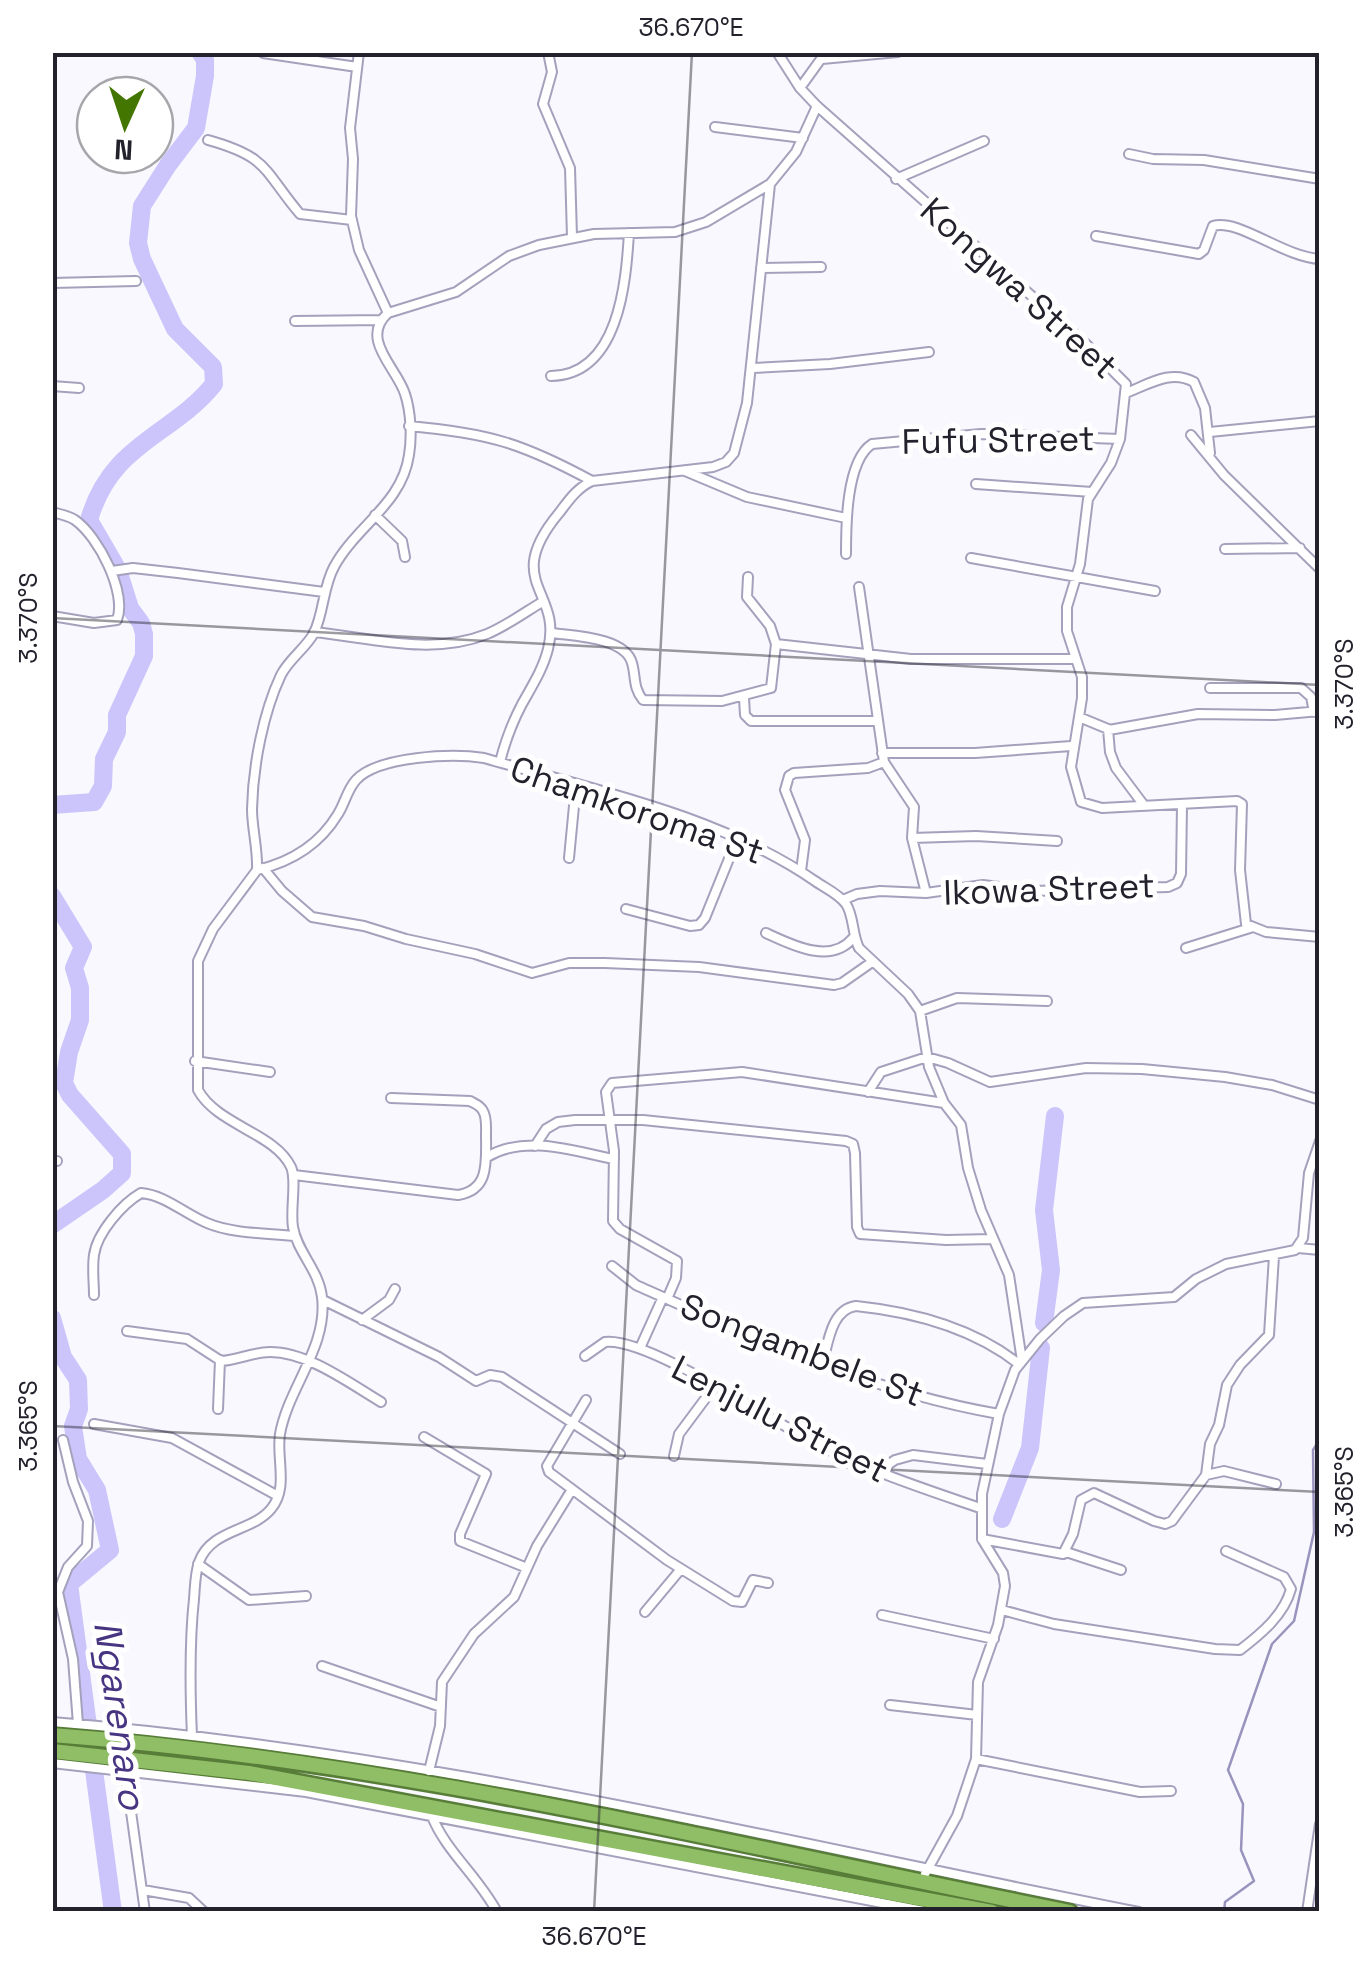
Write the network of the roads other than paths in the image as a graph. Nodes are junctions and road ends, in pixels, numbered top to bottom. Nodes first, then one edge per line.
1 (358, 52) edge
2 (548, 52) edge
3 (777, 52) edge
4 (898, 52) edge
5 (263, 53) edge
6 (824, 56) edge
7 (357, 67) junction
8 (800, 88) junction
9 (817, 106) junction
10 (715, 127) dead end
11 (803, 138) junction
12 (208, 140) dead end
13 (984, 141) dead end
14 (1129, 154) dead end
15 (896, 178) junction
16 (1320, 180) edge
17 (770, 184) junction
18 (352, 220) junction
19 (628, 233) junction
20 (1096, 236) dead end
21 (572, 238) junction
22 (1320, 259) edge
23 (761, 268) junction
24 (821, 268) dead end
25 (136, 281) dead end
26 (52, 283) edge
27 (385, 316) junction
28 (295, 321) dead end
29 (928, 352) dead end
30 (753, 368) junction
31 (551, 376) dead end
32 (52, 386) edge
33 (78, 388) dead end
34 (1126, 393) junction
35 (1320, 421) edge
36 (409, 426) junction
37 (1210, 432) junction
38 (1190, 435) dead end
39 (1120, 439) junction
40 (1211, 458) junction
41 (685, 471) junction
42 (592, 481) junction
43 (976, 484) dead end
44 (1092, 492) junction
45 (52, 512) edge
46 (375, 515) junction
47 (846, 518) junction
48 (1300, 548) junction
49 (1226, 549) dead end
50 (846, 554) dead end
51 (405, 557) dead end
52 (971, 558) dead end
53 (1320, 569) edge
54 (112, 571) junction
55 (748, 576) dead end
56 (1076, 576) junction
57 (859, 587) dead end
58 (1155, 591) dead end
59 (324, 592) junction
60 (542, 602) junction
61 (52, 616) edge
62 (314, 632) junction
63 (552, 632) junction
64 (776, 644) junction
65 (867, 656) junction
66 (1076, 659) junction
67 (1210, 688) dead end
68 (744, 698) junction
69 (1317, 712) edge
70 (1079, 718) junction
71 (878, 721) junction
72 (1109, 730) junction
73 (1072, 746) junction
74 (883, 758) junction
75 (500, 762) junction
76 (576, 786) junction
77 (1144, 804) junction
78 (1182, 804) junction
79 (912, 838) junction
80 (737, 839) junction
81 (1056, 840) dead end
82 (569, 858) dead end
83 (260, 869) junction
84 (801, 871) junction
85 (926, 893) junction
86 (843, 900) junction
87 (626, 909) dead end
88 (1250, 928) junction
89 (766, 933) dead end
90 (1320, 937) edge
91 (854, 938) junction
92 (1186, 948) dead end
93 (872, 962) junction
94 (1047, 1001) dead end
95 (920, 1011) junction
96 (926, 1057) junction
97 (195, 1061) junction
98 (270, 1072) dead end
99 (868, 1092) junction
100 (391, 1098) dead end
101 (1320, 1100) edge
102 (944, 1103) junction
103 (612, 1120) junction
104 (1320, 1141) edge
105 (535, 1146) junction
106 (487, 1157) junction
107 (614, 1159) junction
108 (294, 1175) junction
109 (295, 1236) junction
110 (992, 1239) junction
111 (1298, 1248) junction
112 (1320, 1250) edge
113 (1274, 1256) junction
114 (612, 1266) dead end
115 (395, 1289) dead end
116 (94, 1296) dead end
117 (665, 1298) junction
118 (323, 1300) junction
119 (362, 1320) junction
120 (127, 1331) dead end
121 (640, 1348) junction
122 (584, 1356) dead end
123 (220, 1360) junction
124 (309, 1362) junction
125 (1020, 1363) junction
126 (822, 1366) junction
127 (714, 1386) junction
128 (586, 1400) dead end
129 (381, 1402) dead end
130 (218, 1408) dead end
131 (999, 1414) junction
132 (572, 1422) junction
133 (94, 1424) dead end
134 (424, 1438) dead end
135 (62, 1440) dead end
136 (620, 1454) dead end
137 (674, 1456) dead end
138 (987, 1464) junction
139 (877, 1472) junction
140 (1206, 1475) junction
141 (1276, 1484) dead end
142 (571, 1490) junction
143 (278, 1496) junction
144 (980, 1508) junction
145 (982, 1539) junction
146 (1226, 1551) dead end
147 (1066, 1552) junction
148 (198, 1564) junction
149 (526, 1568) junction
150 (680, 1568) junction
151 (1121, 1570) dead end
152 (768, 1583) dead end
153 (306, 1596) dead end
154 (1002, 1610) junction
155 (645, 1612) dead end
156 (882, 1615) dead end
157 (994, 1639) junction
158 (322, 1666) dead end
159 (890, 1706) dead end
160 (442, 1707) junction
161 (977, 1715) junction
162 (52, 1722) edge
163 (52, 1735) edge
164 (192, 1736) junction
165 (74, 1740) junction
166 (99, 1746) junction
167 (52, 1750) edge
168 (976, 1759) junction
169 (52, 1763) edge
170 (125, 1769) junction
171 (429, 1771) junction
172 (1171, 1791) dead end
173 (430, 1814) junction
174 (1320, 1824) edge
175 (923, 1876) junction
176 (143, 1890) junction
177 (880, 1902) junction
178 (984, 1905) edge
179 (1063, 1911) edge
180 (144, 1912) edge
181 (204, 1912) edge
182 (497, 1912) edge
183 (875, 1912) edge
184 (929, 1912) edge
185 (1139, 1912) edge
186 (1307, 1912) edge

1 - 7 street
2 - 21 street
3 - 8 street, Kongwa Street
4 - 6 street
5 - 7 street
6 - 8 street
7 - 18 street
8 - 9 street, Kongwa Street
9 - 11 street
9 - 15 street, Kongwa Street
10 - 11 street
11 - 17 street
12 - 18 street
13 - 15 street
14 - 16 street
15 - 34 street, Kongwa Street
17 - 19 street
17 - 23 street
18 - 27 street
19 - 21 street
19 - 31 street
20 - 22 street
21 - 27 street
23 - 24 street
23 - 30 street
25 - 26 street
27 - 28 street
27 - 36 street
29 - 30 street
30 - 41 street
32 - 33 street
34 - 37 street
34 - 39 street, Kongwa Street
35 - 37 street
36 - 42 street
36 - 46 street
37 - 40 street
38 - 40 street
39 - 44 street, Kongwa Street
39 - 47 street, Fufu Street
40 - 48 street
41 - 42 street
41 - 47 street
42 - 60 street
43 - 44 street
44 - 56 street, Kongwa Street
45 - 54 street
46 - 51 street
46 - 59 street
47 - 50 street, Fufu Street
48 - 49 street
48 - 53 street
52 - 56 street
54 - 59 street
54 - 61 street
55 - 64 street
56 - 58 street
56 - 66 street, Kongwa Street
57 - 65 street
59 - 62 street
60 - 62 street
60 - 63 street
62 - 83 street
63 - 68 street
63 - 75 street
64 - 65 street
64 - 68 street
65 - 66 street
65 - 71 street
66 - 70 street, Kongwa Street
67 - 69 street
68 - 71 street
69 - 72 street
70 - 72 street
70 - 73 street, Kongwa Street
71 - 74 street
72 - 77 street
73 - 74 street
73 - 77 street, Kongwa Street
74 - 79 street
74 - 84 street
75 - 76 street, Chamkoroma St
75 - 83 street, Chamkoroma St
76 - 80 street, Chamkoroma St
76 - 82 street
77 - 78 street, Kongwa Street
78 - 85 street, Ikowa Street
78 - 88 street, Kongwa Street
79 - 81 street
79 - 85 street
80 - 84 street, Chamkoroma St
80 - 87 street
83 - 93 street
83 - 97 street
84 - 86 street, Chamkoroma St
85 - 86 street, Ikowa Street
86 - 91 street
88 - 90 street
88 - 92 street
89 - 91 street
91 - 93 street
93 - 95 street
94 - 95 street
95 - 96 street
96 - 99 street
96 - 101 street
96 - 102 street
97 - 98 street
97 - 108 street
99 - 102 street
99 - 103 street
100 - 106 street
102 - 110 street
103 - 105 street
103 - 107 street
103 - 110 street
104 - 111 street
105 - 106 street
105 - 107 street
106 - 108 street
107 - 117 street
108 - 109 street
109 - 116 street
109 - 118 street
110 - 125 street
111 - 112 street
111 - 113 street
113 - 125 street
113 - 140 street
114 - 117 street, Songambele St
115 - 119 street
117 - 121 street
117 - 126 street, Songambele St
118 - 119 street
118 - 124 street
119 - 132 street
120 - 123 street
121 - 122 street, Lenjulu Street
121 - 127 street, Lenjulu Street
123 - 124 street
123 - 130 street
124 - 129 street
124 - 143 street
125 - 126 street
125 - 131 street
126 - 131 street, Songambele St
127 - 137 street
127 - 139 street, Lenjulu Street
128 - 132 street
131 - 138 street
132 - 136 street
132 - 142 street
133 - 143 street
134 - 149 street
135 - 165 street
138 - 139 street
138 - 144 street
139 - 144 street, Lenjulu Street
140 - 141 street
140 - 147 street
142 - 149 street
142 - 150 street
143 - 148 street
144 - 145 street
145 - 147 street
145 - 154 street
146 - 154 street
147 - 151 street
148 - 153 street
148 - 164 street
149 - 160 street
150 - 152 street
150 - 155 street
154 - 157 street
156 - 157 street
157 - 161 street
158 - 160 street
159 - 161 street
160 - 171 street
161 - 168 street
162 - 165 street
163 - 165 highway
164 - 165 street
164 - 171 street
165 - 166 highway
165 - 167 highway
165 - 169 street
165 - 170 street
166 - 175 highway
166 - 178 highway
168 - 172 street
168 - 175 street
170 - 173 street
170 - 176 street
171 - 175 street
173 - 177 street
173 - 182 street
174 - 186 street
175 - 178 highway
175 - 185 street
176 - 180 street
176 - 181 street
177 - 183 street
177 - 184 street
178 - 179 highway

